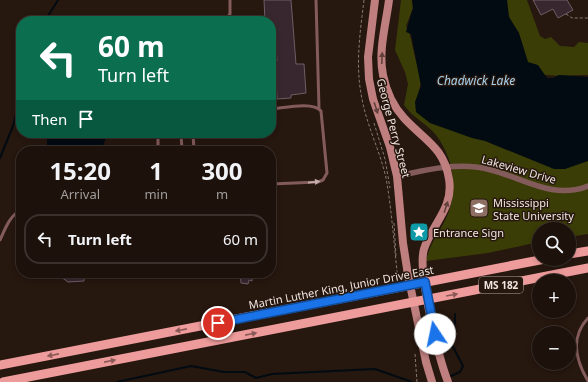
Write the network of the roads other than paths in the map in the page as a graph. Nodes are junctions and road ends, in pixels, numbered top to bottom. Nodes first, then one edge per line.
1 (230, 0) edge
2 (316, 0) edge
3 (375, 0) edge
4 (389, 0) edge
5 (228, 16) edge
6 (276, 108) edge
7 (319, 108) junction
8 (446, 166) junction
9 (397, 176) junction
10 (276, 184) edge
11 (588, 186) edge
12 (16, 212) edge
13 (0, 240) edge
14 (588, 250) edge
15 (576, 253) edge
16 (532, 261) edge
17 (588, 268) edge
18 (425, 282) junction
19 (410, 285) junction
20 (428, 299) junction
21 (414, 302) junction
22 (588, 318) edge
23 (2, 364) edge
24 (588, 381) edge
25 (3, 382) edge
26 (432, 382) edge
27 (448, 382) edge

1 - 5 lane
2 - 7 lane
3 -> 9 street, George Perry Street
8 -> 4 street, George Perry Street
6 - 7 lane
10 -> 7 lane
8 - 9 street, Lakeview Drive
8 - 11 street, Lakeview Drive
18 -> 8 street, George Perry Street
9 - 19 street, George Perry Street
12 - 13 lane
14 - 15 main road
16 - 18 main road, Martin Luther King, Junior Drive East / MS 182
20 -> 17 main road, MS 182
18 - 19 main road, Martin Luther King, Junior Drive East / MS 182
18 - 20 street, George Perry Street
19 - 21 street, George Perry Street
19 -> 23 main road, Martin Luther King, Junior Drive East / MS 182
20 - 21 main road, MS 182
20 - 27 street, George Perry Street
25 -> 21 main road, MS 182
21 - 26 street, George Perry Street
22 - 24 lane

